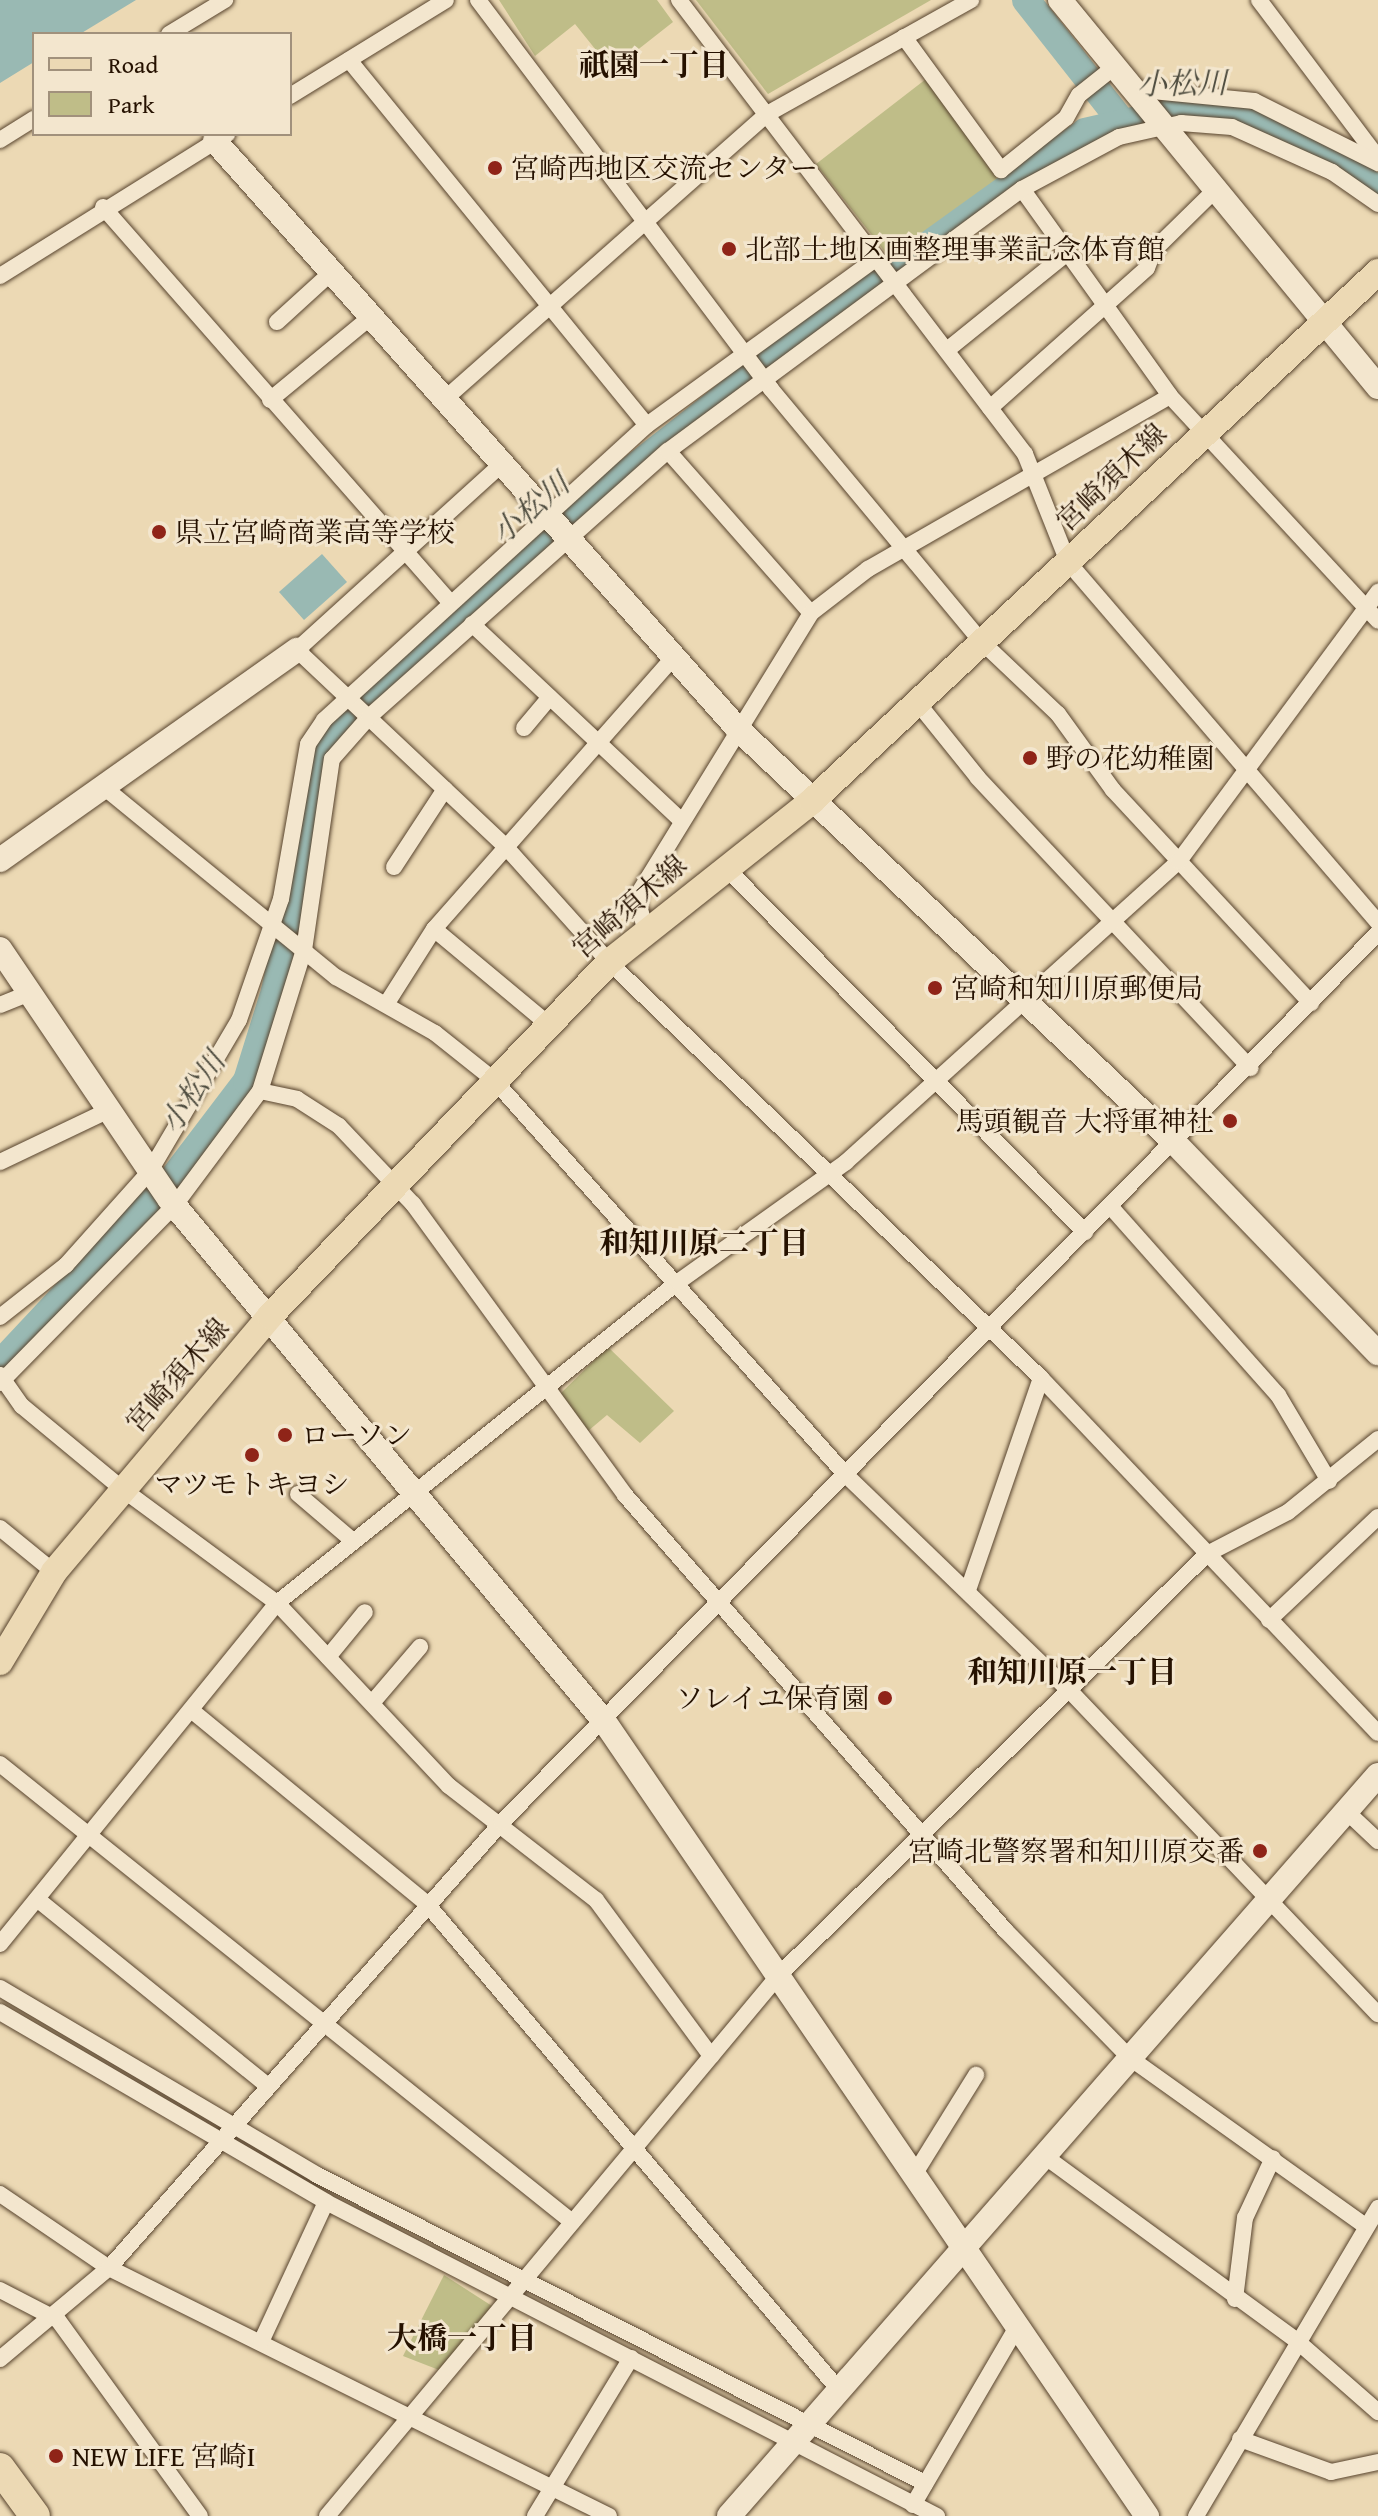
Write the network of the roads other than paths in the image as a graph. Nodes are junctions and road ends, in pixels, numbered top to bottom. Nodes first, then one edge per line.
1 (225, 0) edge
2 (446, 0) edge
3 (478, 0) edge
4 (679, 0) edge
5 (971, 0) edge
6 (1060, 0) edge
7 (1259, 0) edge
8 (172, 32) edge
9 (904, 37) junction
10 (349, 60) junction
11 (1113, 68) junction
12 (292, 95) edge
13 (1137, 96) junction
14 (767, 114) junction
15 (32, 120) edge
16 (1160, 126) junction
17 (221, 138) edge
18 (0, 140) edge
19 (1378, 160) edge
20 (1022, 189) junction
21 (1214, 191) junction
22 (1378, 204) edge
23 (103, 207) junction
24 (646, 220) junction
25 (1067, 253) junction
26 (877, 258) junction
27 (332, 272) junction
28 (1378, 272) edge
29 (0, 276) edge
30 (897, 283) junction
31 (550, 306) junction
32 (1106, 307) junction
33 (372, 316) junction
34 (277, 322) dead end
35 (1321, 325) junction
36 (947, 350) junction
37 (744, 352) junction
38 (766, 379) junction
39 (1378, 387) edge
40 (1170, 396) junction
41 (446, 398) junction
42 (270, 400) junction
43 (990, 408) junction
44 (647, 425) junction
45 (1203, 433) junction
46 (668, 451) junction
47 (503, 463) junction
48 (1032, 471) junction
49 (548, 513) junction
50 (568, 536) junction
51 (906, 546) junction
52 (404, 552) junction
53 (1068, 562) junction
54 (1378, 592) edge
55 (449, 601) junction
56 (1365, 608) junction
57 (811, 613) junction
58 (1378, 621) edge
59 (472, 624) junction
60 (982, 642) junction
61 (297, 650) junction
62 (674, 657) junction
63 (347, 696) junction
64 (550, 697) junction
65 (917, 702) junction
66 (369, 717) junction
67 (524, 728) dead end
68 (737, 728) junction
69 (597, 742) junction
70 (1247, 772) junction
71 (106, 789) junction
72 (445, 789) junction
73 (812, 801) junction
74 (681, 820) junction
75 (505, 846) junction
76 (0, 860) edge
77 (1179, 861) junction
78 (394, 867) dead end
79 (725, 867) junction
80 (1114, 922) junction
81 (1378, 923) edge
82 (276, 927) junction
83 (434, 929) junction
84 (645, 929) junction
85 (1378, 933) edge
86 (0, 949) edge
87 (304, 950) junction
88 (609, 962) junction
89 (30, 993) junction
90 (1025, 1002) junction
91 (387, 1003) junction
92 (1311, 1003) junction
93 (0, 1005) edge
94 (548, 1024) junction
95 (1250, 1068) junction
96 (494, 1080) junction
97 (937, 1081) junction
98 (260, 1091) junction
99 (109, 1110) junction
100 (1173, 1141) junction
101 (0, 1162) edge
102 (153, 1174) junction
103 (827, 1174) junction
104 (395, 1185) junction
105 (173, 1202) junction
106 (1110, 1206) junction
107 (1085, 1232) junction
108 (678, 1282) junction
109 (270, 1316) junction
110 (0, 1317) edge
111 (989, 1328) junction
112 (1378, 1353) edge
113 (1041, 1378) junction
114 (1, 1379) edge
115 (546, 1387) junction
116 (1378, 1439) edge
117 (845, 1474) junction
118 (1329, 1481) junction
119 (121, 1488) junction
120 (414, 1491) junction
121 (298, 1494) dead end
122 (1378, 1517) edge
123 (0, 1528) edge
124 (353, 1541) junction
125 (1207, 1554) junction
126 (54, 1572) junction
127 (968, 1590) junction
128 (719, 1602) junction
129 (277, 1603) junction
130 (365, 1612) dead end
131 (1269, 1620) junction
132 (420, 1647) dead end
133 (328, 1657) junction
134 (0, 1662) edge
135 (1071, 1692) junction
136 (372, 1703) junction
137 (191, 1710) junction
138 (604, 1721) junction
139 (1378, 1733) edge
140 (0, 1764) edge
141 (1378, 1775) edge
142 (1346, 1811) junction
143 (502, 1822) junction
144 (89, 1832) junction
145 (920, 1836) junction
146 (1378, 1841) edge
147 (37, 1899) junction
148 (1269, 1899) junction
149 (427, 1904) junction
150 (0, 1944) edge
151 (779, 1975) junction
152 (0, 1988) edge
153 (0, 2012) edge
154 (1378, 2014) edge
155 (325, 2017) junction
156 (711, 2056) junction
157 (1130, 2058) junction
158 (976, 2075) dead end
159 (267, 2085) junction
160 (230, 2128) junction
161 (218, 2142) junction
162 (633, 2149) junction
163 (1043, 2155) junction
164 (1273, 2158) junction
165 (914, 2175) junction
166 (0, 2194) edge
167 (326, 2202) junction
168 (1378, 2208) edge
169 (572, 2222) junction
170 (1364, 2225) junction
171 (965, 2248) junction
172 (109, 2268) junction
173 (523, 2280) junction
174 (0, 2290) edge
175 (510, 2296) junction
176 (1235, 2299) junction
177 (46, 2320) junction
178 (1017, 2327) junction
179 (1297, 2341) junction
180 (261, 2342) junction
181 (631, 2358) junction
182 (0, 2359) edge
183 (839, 2390) junction
184 (1376, 2405) edge
185 (410, 2415) junction
186 (802, 2433) junction
187 (1240, 2439) junction
188 (1378, 2462) edge
189 (0, 2468) edge
190 (925, 2483) junction
191 (553, 2486) junction
192 (0, 2503) edge
193 (913, 2505) junction
194 (9, 2516) edge
195 (35, 2516) edge
196 (200, 2516) edge
197 (327, 2516) edge
198 (535, 2516) edge
199 (609, 2516) edge
200 (729, 2516) edge
201 (937, 2516) edge
202 (1147, 2516) edge
203 (1196, 2516) edge

1 - 8 street
2 - 10 street
3 - 24 street
4 - 14 street
5 - 9 street
6 - 11 street
7 - 19 street
9 - 11 street
9 - 14 street
10 - 12 street
10 - 31 street
11 - 13 street
13 - 16 street
13 - 19 street
14 - 24 street
14 - 26 street
15 - 18 street
16 - 20 street
16 - 21 street
16 - 22 street
17 - 23 street
17 - 27 street
20 - 25 street
20 - 30 street
21 - 32 street
21 - 35 street
23 - 29 street
23 - 42 street
24 - 31 street
24 - 37 street
25 - 32 street
25 - 36 street
26 - 30 street
26 - 37 street
27 - 33 street
27 - 34 street
28 - 35 main road, 宮崎須木線
30 - 36 street
30 - 38 street
31 - 41 street
31 - 44 street
32 - 40 street
32 - 43 street
33 - 41 street
33 - 42 street
35 - 39 street
35 - 45 main road, 宮崎須木線
36 - 43 street
37 - 38 street
37 - 44 street
38 - 46 street
38 - 51 street
40 - 45 street
40 - 48 street
41 - 47 street
42 - 52 street
43 - 48 street
44 - 49 street
45 - 53 main road, 宮崎須木線
45 - 56 street
46 - 50 street
46 - 57 street
47 - 49 street
47 - 52 street
48 - 51 street
48 - 53 street
49 - 50 street
49 - 55 street
50 - 59 street
50 - 62 street
51 - 57 street
51 - 60 street
52 - 55 street
52 - 61 street
53 - 60 main road, 宮崎須木線
53 - 70 street
54 - 56 street
55 - 63 street
56 - 58 street
56 - 70 street
57 - 68 street
59 - 64 street
59 - 66 street
60 - 65 main road, 宮崎須木線
60 - 77 street
61 - 63 street
61 - 71 street
62 - 68 street
62 - 69 street
63 - 66 street
63 - 82 street
64 - 67 street
64 - 69 street
65 - 73 main road, 宮崎須木線
65 - 80 street
66 - 72 street
66 - 87 street
68 - 73 street
68 - 74 street
69 - 74 street
69 - 75 street
70 - 77 street
70 - 81 street
71 - 76 street
71 - 82 street
72 - 75 street
72 - 78 street
73 - 79 main road, 宮崎須木線
73 - 90 street
74 - 84 street
75 - 83 street
75 - 88 street
77 - 80 street
77 - 92 street
79 - 84 main road, 宮崎須木線
79 - 97 street
80 - 90 street
80 - 95 street
82 - 87 street
82 - 102 street
83 - 91 street
83 - 94 street
84 - 88 main road, 宮崎須木線
85 - 92 street
86 - 89 street
87 - 91 street
87 - 98 street
88 - 94 main road, 宮崎須木線
88 - 103 street
89 - 93 street
89 - 99 street
90 - 97 street
90 - 100 street
91 - 96 street
92 - 95 street
94 - 96 main road, 宮崎須木線
95 - 100 street
96 - 104 main road, 宮崎須木線
96 - 108 street
97 - 103 street
97 - 107 street
98 - 104 street
98 - 105 street
99 - 101 street
99 - 102 street
100 - 106 street
100 - 112 street
102 - 105 street
102 - 110 street
103 - 108 street
103 - 111 street
104 - 109 main road, 宮崎須木線
104 - 115 street
105 - 109 street
105 - 114 street
106 - 107 street
106 - 118 street
107 - 111 street
108 - 115 street
108 - 117 street
109 - 119 main road, 宮崎須木線
109 - 120 street
111 - 113 street
111 - 117 street
113 - 125 street
113 - 127 street
114 - 119 street
115 - 120 street
115 - 128 street
116 - 118 street
117 - 127 street
117 - 128 street
118 - 125 street
119 - 126 main road, 宮崎須木線
119 - 129 street
120 - 124 street
120 - 138 street
121 - 124 street
122 - 131 street
123 - 126 street
124 - 129 street
125 - 131 street
125 - 135 street
126 - 134 main road, 宮崎須木線
127 - 135 street
128 - 138 street
128 - 145 street
129 - 133 street
129 - 137 street
130 - 133 street
131 - 139 street
132 - 136 street
133 - 136 street
135 - 145 street
135 - 148 street
136 - 143 street
137 - 144 street
137 - 149 street
138 - 143 street
138 - 151 street
140 - 144 street
141 - 142 street
142 - 146 street
142 - 148 street
143 - 149 street
143 - 156 street
144 - 147 street
144 - 155 street
145 - 151 street
145 - 157 street
147 - 150 street
147 - 159 street
148 - 154 street
148 - 157 street
149 - 155 street
149 - 162 street
151 - 156 street
151 - 165 street
152 - 160 street
153 - 161 street
155 - 159 street
155 - 169 street
156 - 162 street
157 - 163 street
157 - 164 street
158 - 165 street
159 - 160 street
160 - 161 street
160 - 173 street
161 - 167 street
161 - 172 street
162 - 169 street
162 - 183 street
163 - 171 street
163 - 176 street
164 - 170 street
164 - 176 street
165 - 171 street
166 - 172 street
167 - 175 street
167 - 180 street
168 - 170 street
169 - 173 street
170 - 179 street
171 - 178 street
171 - 183 street
172 - 177 street
172 - 180 street
173 - 175 street
173 - 186 street
174 - 177 street
175 - 181 street
175 - 185 street
176 - 179 street
177 - 182 street
177 - 196 street
178 - 190 street
178 - 202 street
179 - 184 street
179 - 187 street
180 - 185 street
181 - 186 street
181 - 191 street
183 - 186 street
185 - 191 street
185 - 197 street
186 - 190 street
186 - 193 street
186 - 200 street
187 - 188 street
187 - 203 street
189 - 195 highway
190 - 193 street
191 - 198 street
191 - 199 street
192 - 194 highway
193 - 201 street

